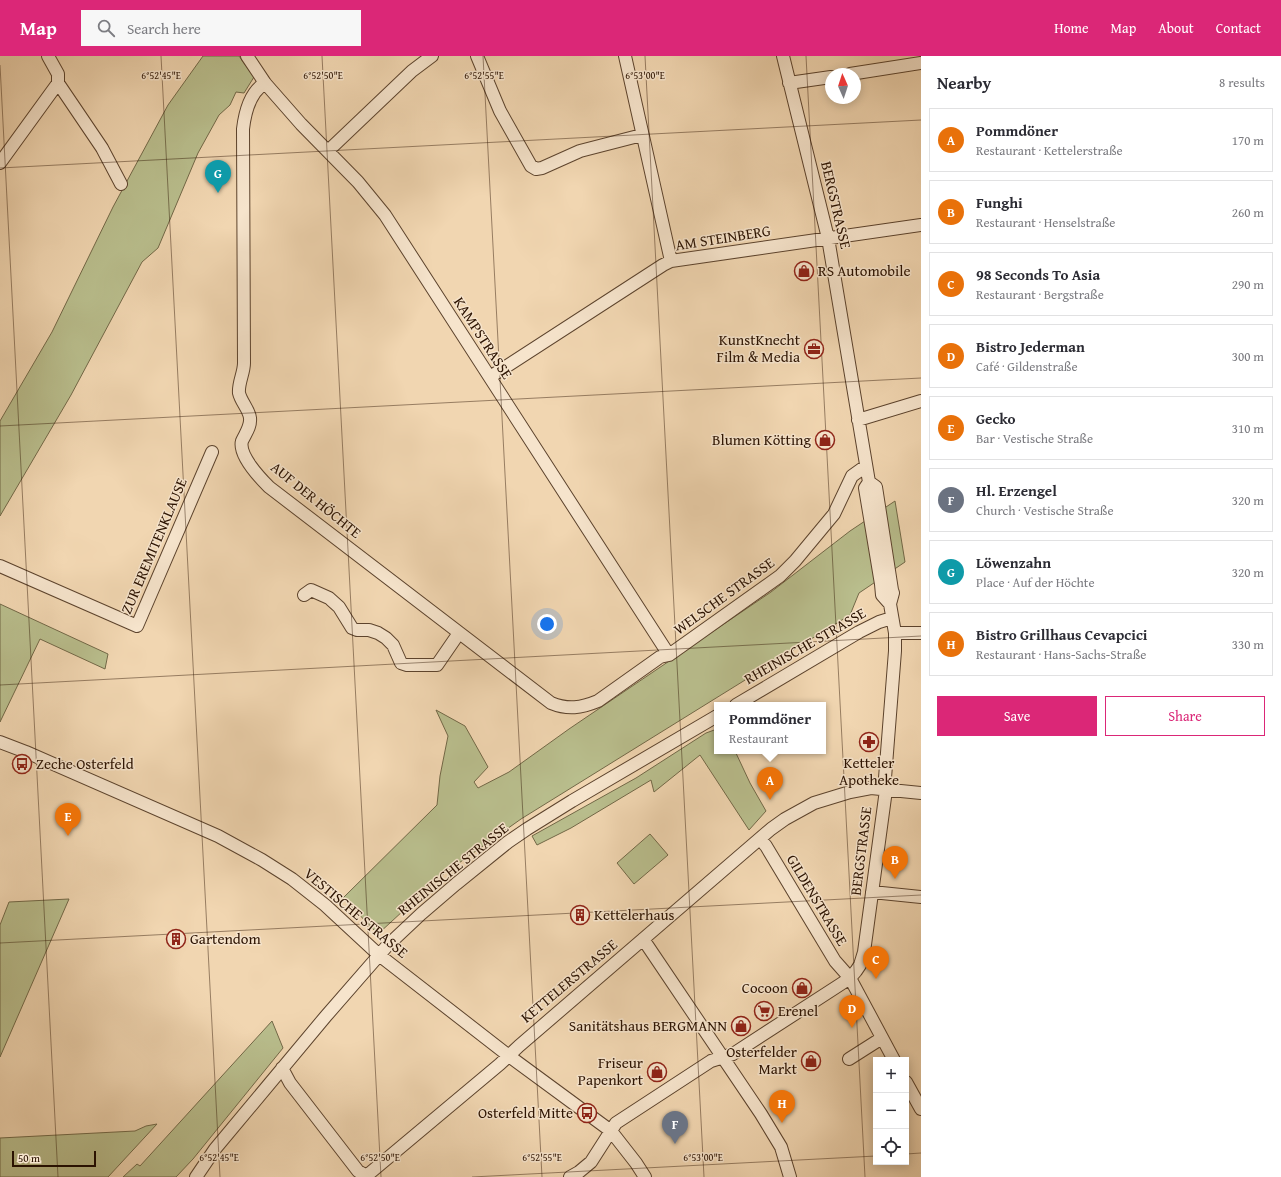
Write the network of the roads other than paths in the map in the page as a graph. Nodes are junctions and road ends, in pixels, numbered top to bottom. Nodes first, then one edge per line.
1 (48, 56) edge
2 (247, 56) edge
3 (432, 56) edge
4 (477, 56) edge
5 (625, 56) edge
6 (783, 56) edge
7 (921, 63) edge
8 (861, 72) edge
9 (825, 78) edge
10 (58, 83) junction
11 (265, 83) junction
12 (789, 83) junction
13 (642, 135) junction
14 (328, 151) junction
15 (0, 162) edge
16 (122, 184) dead end
17 (921, 225) edge
18 (828, 238) junction
19 (671, 261) junction
20 (490, 377) junction
21 (921, 401) edge
22 (858, 420) junction
23 (212, 452) dead end
24 (866, 466) junction
25 (0, 566) edge
26 (304, 595) dead end
27 (892, 618) junction
28 (459, 633) junction
29 (895, 633) junction
30 (921, 633) edge
31 (669, 655) junction
32 (741, 702) edge
33 (714, 718) edge
34 (0, 742) edge
35 (886, 790) junction
36 (921, 793) edge
37 (760, 839) junction
38 (872, 892) junction
39 (921, 897) edge
40 (643, 940) junction
41 (378, 955) junction
42 (850, 978) junction
43 (882, 1038) junction
44 (509, 1056) junction
45 (723, 1057) junction
46 (892, 1057) edge
47 (849, 1059) dead end
48 (282, 1068) junction
49 (909, 1087) edge
50 (921, 1109) edge
51 (611, 1131) junction
52 (367, 1176) edge
53 (196, 1177) edge
54 (570, 1177) edge
55 (645, 1177) edge
56 (790, 1177) edge

1 - 10 street
2 - 11 street, KAMPSTRASSE
3 - 14 street
4 - 13 street
5 - 13 street
6 - 12 street, BERGSTRASSE
7 - 8 street
9 - 12 street
10 - 15 street
10 - 16 street
11 - 14 street, KAMPSTRASSE
11 - 28 street, AUF DER HÖCHTE
12 - 18 street, BERGSTRASSE
13 - 19 street
14 - 20 street, KAMPSTRASSE
17 - 18 street, AM STEINBERG
18 - 19 street, AM STEINBERG
18 - 22 street, BERGSTRASSE
19 - 20 street, AM STEINBERG
20 - 31 street, KAMPSTRASSE
21 - 22 street
22 - 24 street, BERGSTRASSE
23 - 25 street, ZUR EREMITENKLAUSE
24 - 27 street, BERGSTRASSE
24 - 31 street, WELSCHE STRASSE
26 - 28 street
27 - 29 street, BERGSTRASSE
27 - 32 street, RHEINISCHE STRASSE
28 - 31 street, AUF DER HÖCHTE
29 - 30 street
29 - 35 street, BERGSTRASSE
33 - 41 street, RHEINISCHE STRASSE
34 - 41 street, VESTISCHE STRASSE
35 - 36 street, KETTELERSTRASSE
35 - 37 street, KETTELERSTRASSE
35 - 38 street, BERGSTRASSE
37 - 40 street, KETTELERSTRASSE
37 - 42 street, GILDENSTRASSE
38 - 39 street
38 - 42 street, BERGSTRASSE
40 - 44 street, KETTELERSTRASSE
40 - 45 street
41 - 44 street, VESTISCHE STRASSE
41 - 48 street, RHEINISCHE STRASSE
42 - 43 street, GILDENSTRASSE
42 - 45 street
43 - 46 street, GILDENSTRASSE
43 - 47 street
44 - 51 street, VESTISCHE STRASSE
44 - 52 street, KETTELERSTRASSE
45 - 51 street
45 - 56 street
48 - 52 street
48 - 53 street, RHEINISCHE STRASSE
49 - 50 street
51 - 54 street
51 - 55 street, VESTISCHE STRASSE

